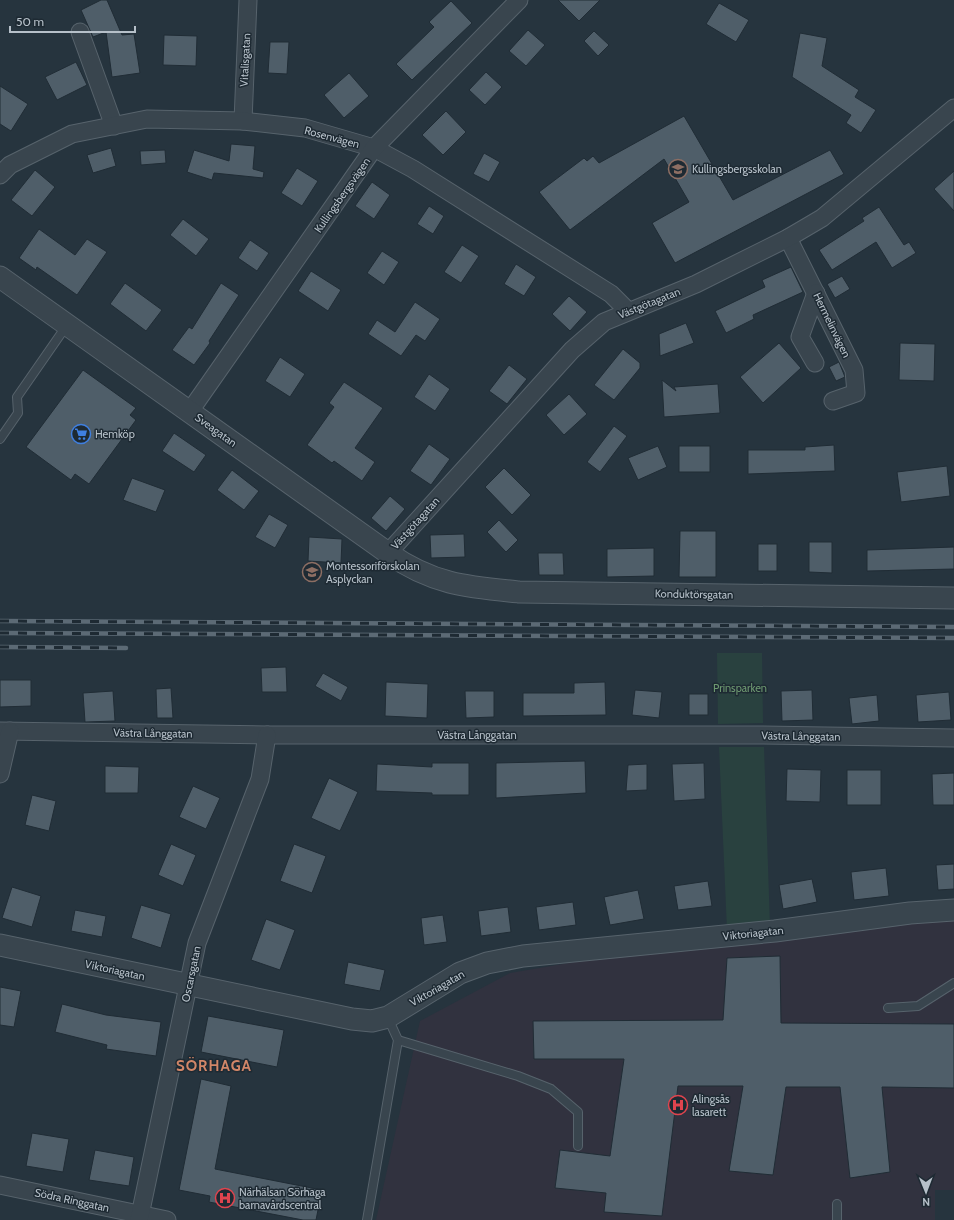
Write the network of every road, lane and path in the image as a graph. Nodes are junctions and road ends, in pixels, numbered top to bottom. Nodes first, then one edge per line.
1 (248, 0) edge
2 (519, 0) edge
3 (80, 32) dead end
4 (954, 108) edge
5 (243, 121) junction
6 (114, 126) junction
7 (374, 148) junction
8 (0, 175) edge
9 (788, 238) junction
10 (0, 277) edge
11 (816, 293) junction
12 (628, 311) junction
13 (67, 324) junction
14 (815, 363) dead end
15 (833, 401) dead end
16 (190, 411) junction
17 (0, 439) edge
18 (388, 553) junction
19 (434, 579) joint
20 (954, 598) edge
21 (5, 731) edge
22 (267, 735) junction
23 (954, 738) edge
24 (0, 774) edge
25 (954, 910) edge
26 (0, 945) edge
27 (954, 983) edge
28 (188, 986) junction
29 (888, 1008) dead end
30 (388, 1017) junction
31 (398, 1040) junction
32 (578, 1146) dead end
33 (0, 1185) edge
34 (837, 1204) dead end
35 (140, 1217) edge
36 (167, 1220) edge
37 (367, 1220) edge
38 (837, 1220) edge

1 - 5 street, Vitalisgatan
2 - 7 street, Kullingsbergsvägen
3 - 6 street
4 - 9 street, Västgötagatan
5 - 6 street, Rosenvägen
5 - 7 street, Rosenvägen
6 - 8 street, Rosenvägen
7 - 12 street, Rosenvägen
7 - 16 street, Kullingsbergsvägen
9 - 11 street, Hermelinvägen
9 - 12 street, Västgötagatan
10 - 13 street, Sveagatan
11 - 14 street
11 - 15 street, Hermelinvägen
12 - 18 street, Västgötagatan
13 - 16 street, Sveagatan
13 - 17 lane
16 - 18 street, Sveagatan
18 - 19 street, Sveagatan
19 - 20 street, Konduktörsgatan
21 - 22 street, Västra Långgatan
21 - 24 street
22 - 23 street, Västra Långgatan
22 - 28 street, Oscarsgatan
25 - 30 street, Viktoriagatan
26 - 28 street, Viktoriagatan
27 - 29 lane
28 - 30 street, Viktoriagatan
28 - 35 street, Oscarsgatan
30 - 31 lane
31 - 32 lane
31 - 37 lane
33 - 35 street, Södra Ringgatan
34 - 38 lane
35 - 36 street, Södra Ringgatan

